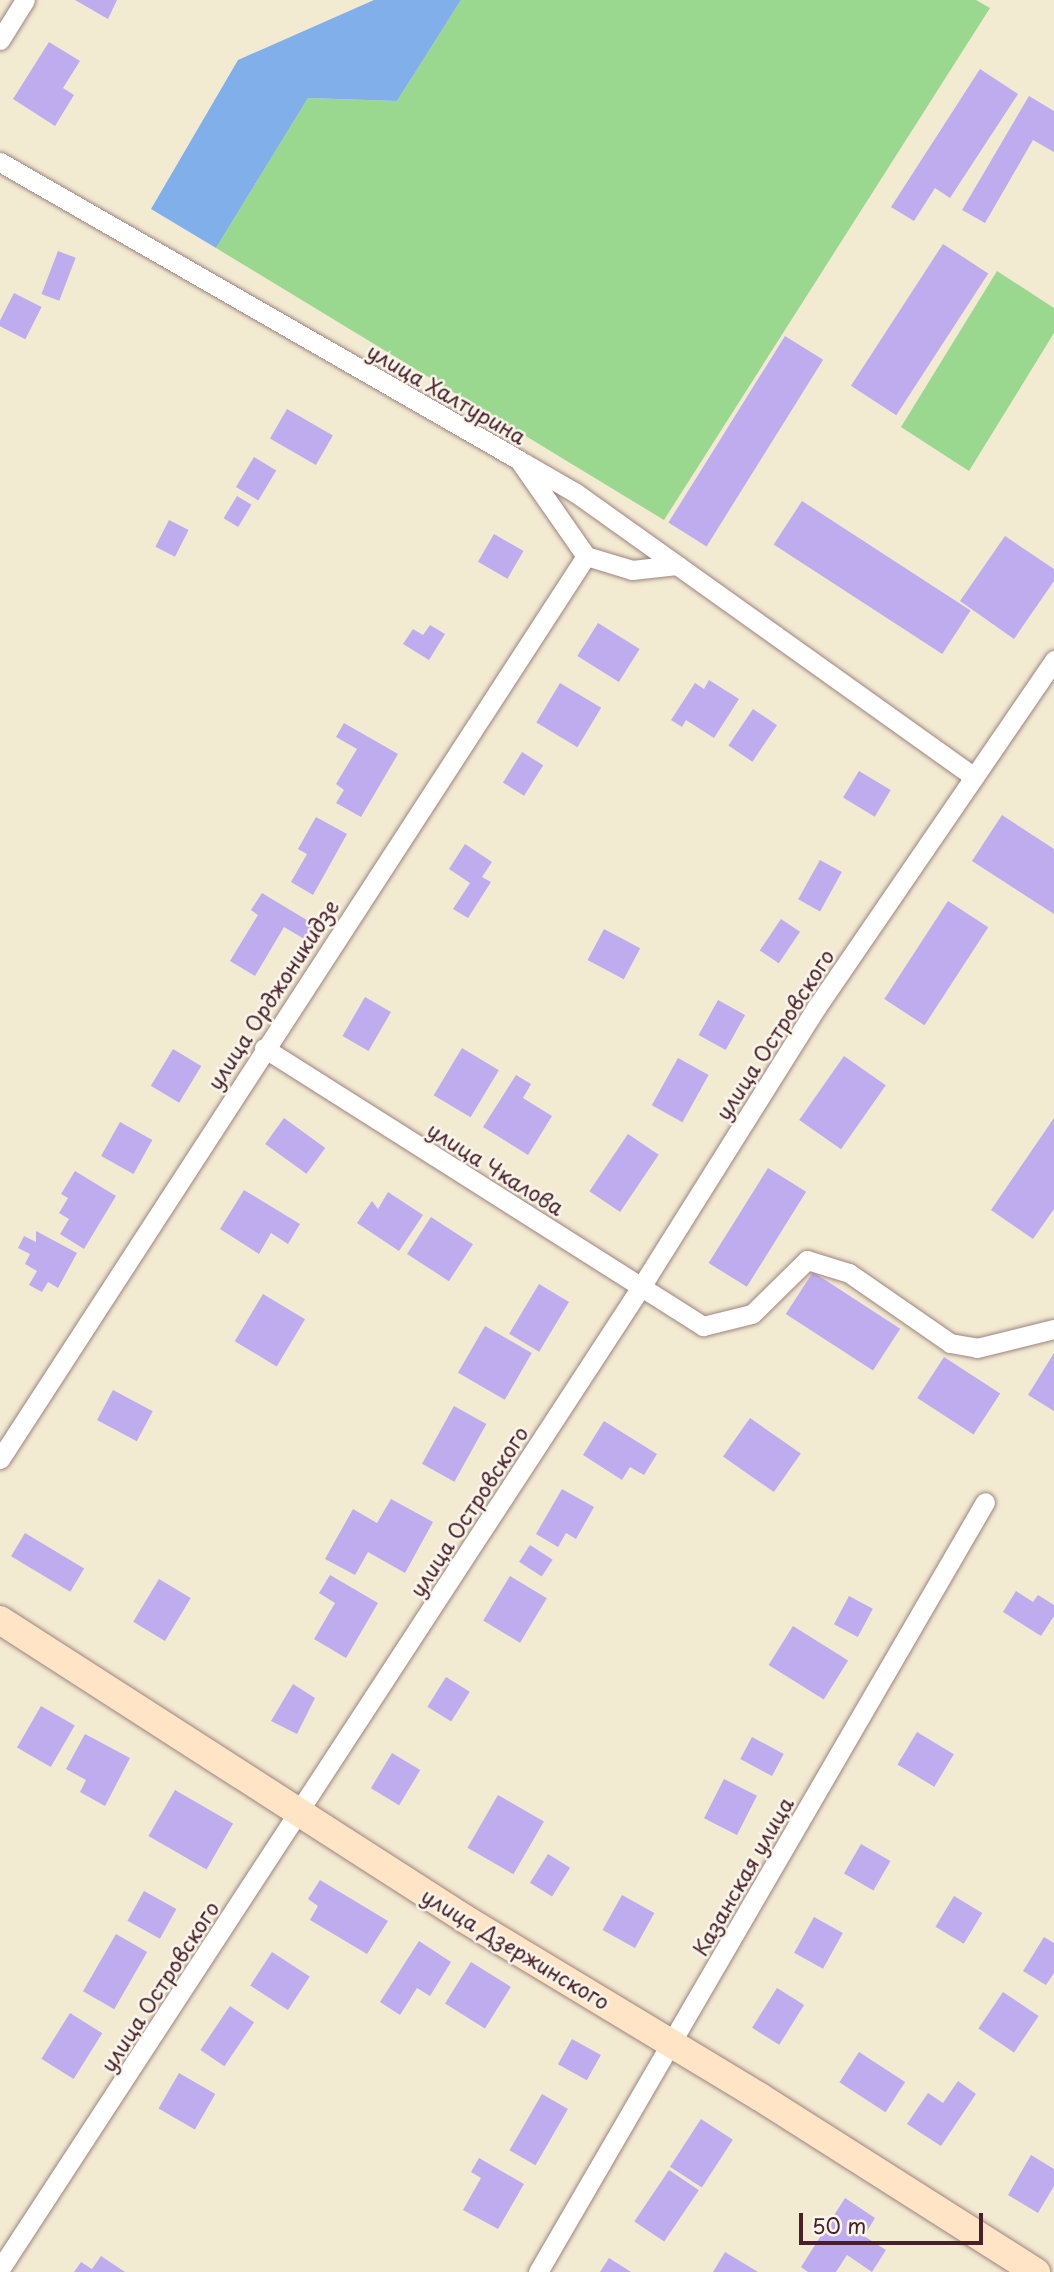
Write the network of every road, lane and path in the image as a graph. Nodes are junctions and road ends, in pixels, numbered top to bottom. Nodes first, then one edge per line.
1 (25, 0) edge
2 (0, 40) edge
3 (0, 162) edge
4 (519, 460) junction
5 (586, 556) junction
6 (677, 565) junction
7 (1054, 660) edge
8 (974, 777) junction
9 (264, 1048) junction
10 (641, 1287) junction
11 (1054, 1329) edge
12 (0, 1459) edge
13 (985, 1502) dead end
14 (0, 1620) edge
15 (299, 1814) junction
16 (673, 2043) junction
17 (0, 2269) edge
18 (538, 2272) edge
19 (1036, 2272) edge

1 - 2 street
3 - 4 street, улица Халтурина
4 - 5 street, улица Халтурина
4 - 6 street
5 - 6 street
5 - 9 street, улица Орджоникидзе
6 - 8 street
7 - 8 street, улица Островского
8 - 10 street, улица Островского
9 - 10 street, улица Чкалова
9 - 12 street, улица Орджоникидзе
10 - 11 street, улица Чкалова
10 - 15 street, улица Островского
13 - 16 street, Казанская улица
14 - 15 street, улица Дзержинского
15 - 16 street, улица Дзержинского
15 - 17 street, улица Островского
16 - 18 street, Казанская улица
16 - 19 street, улица Дзержинского

